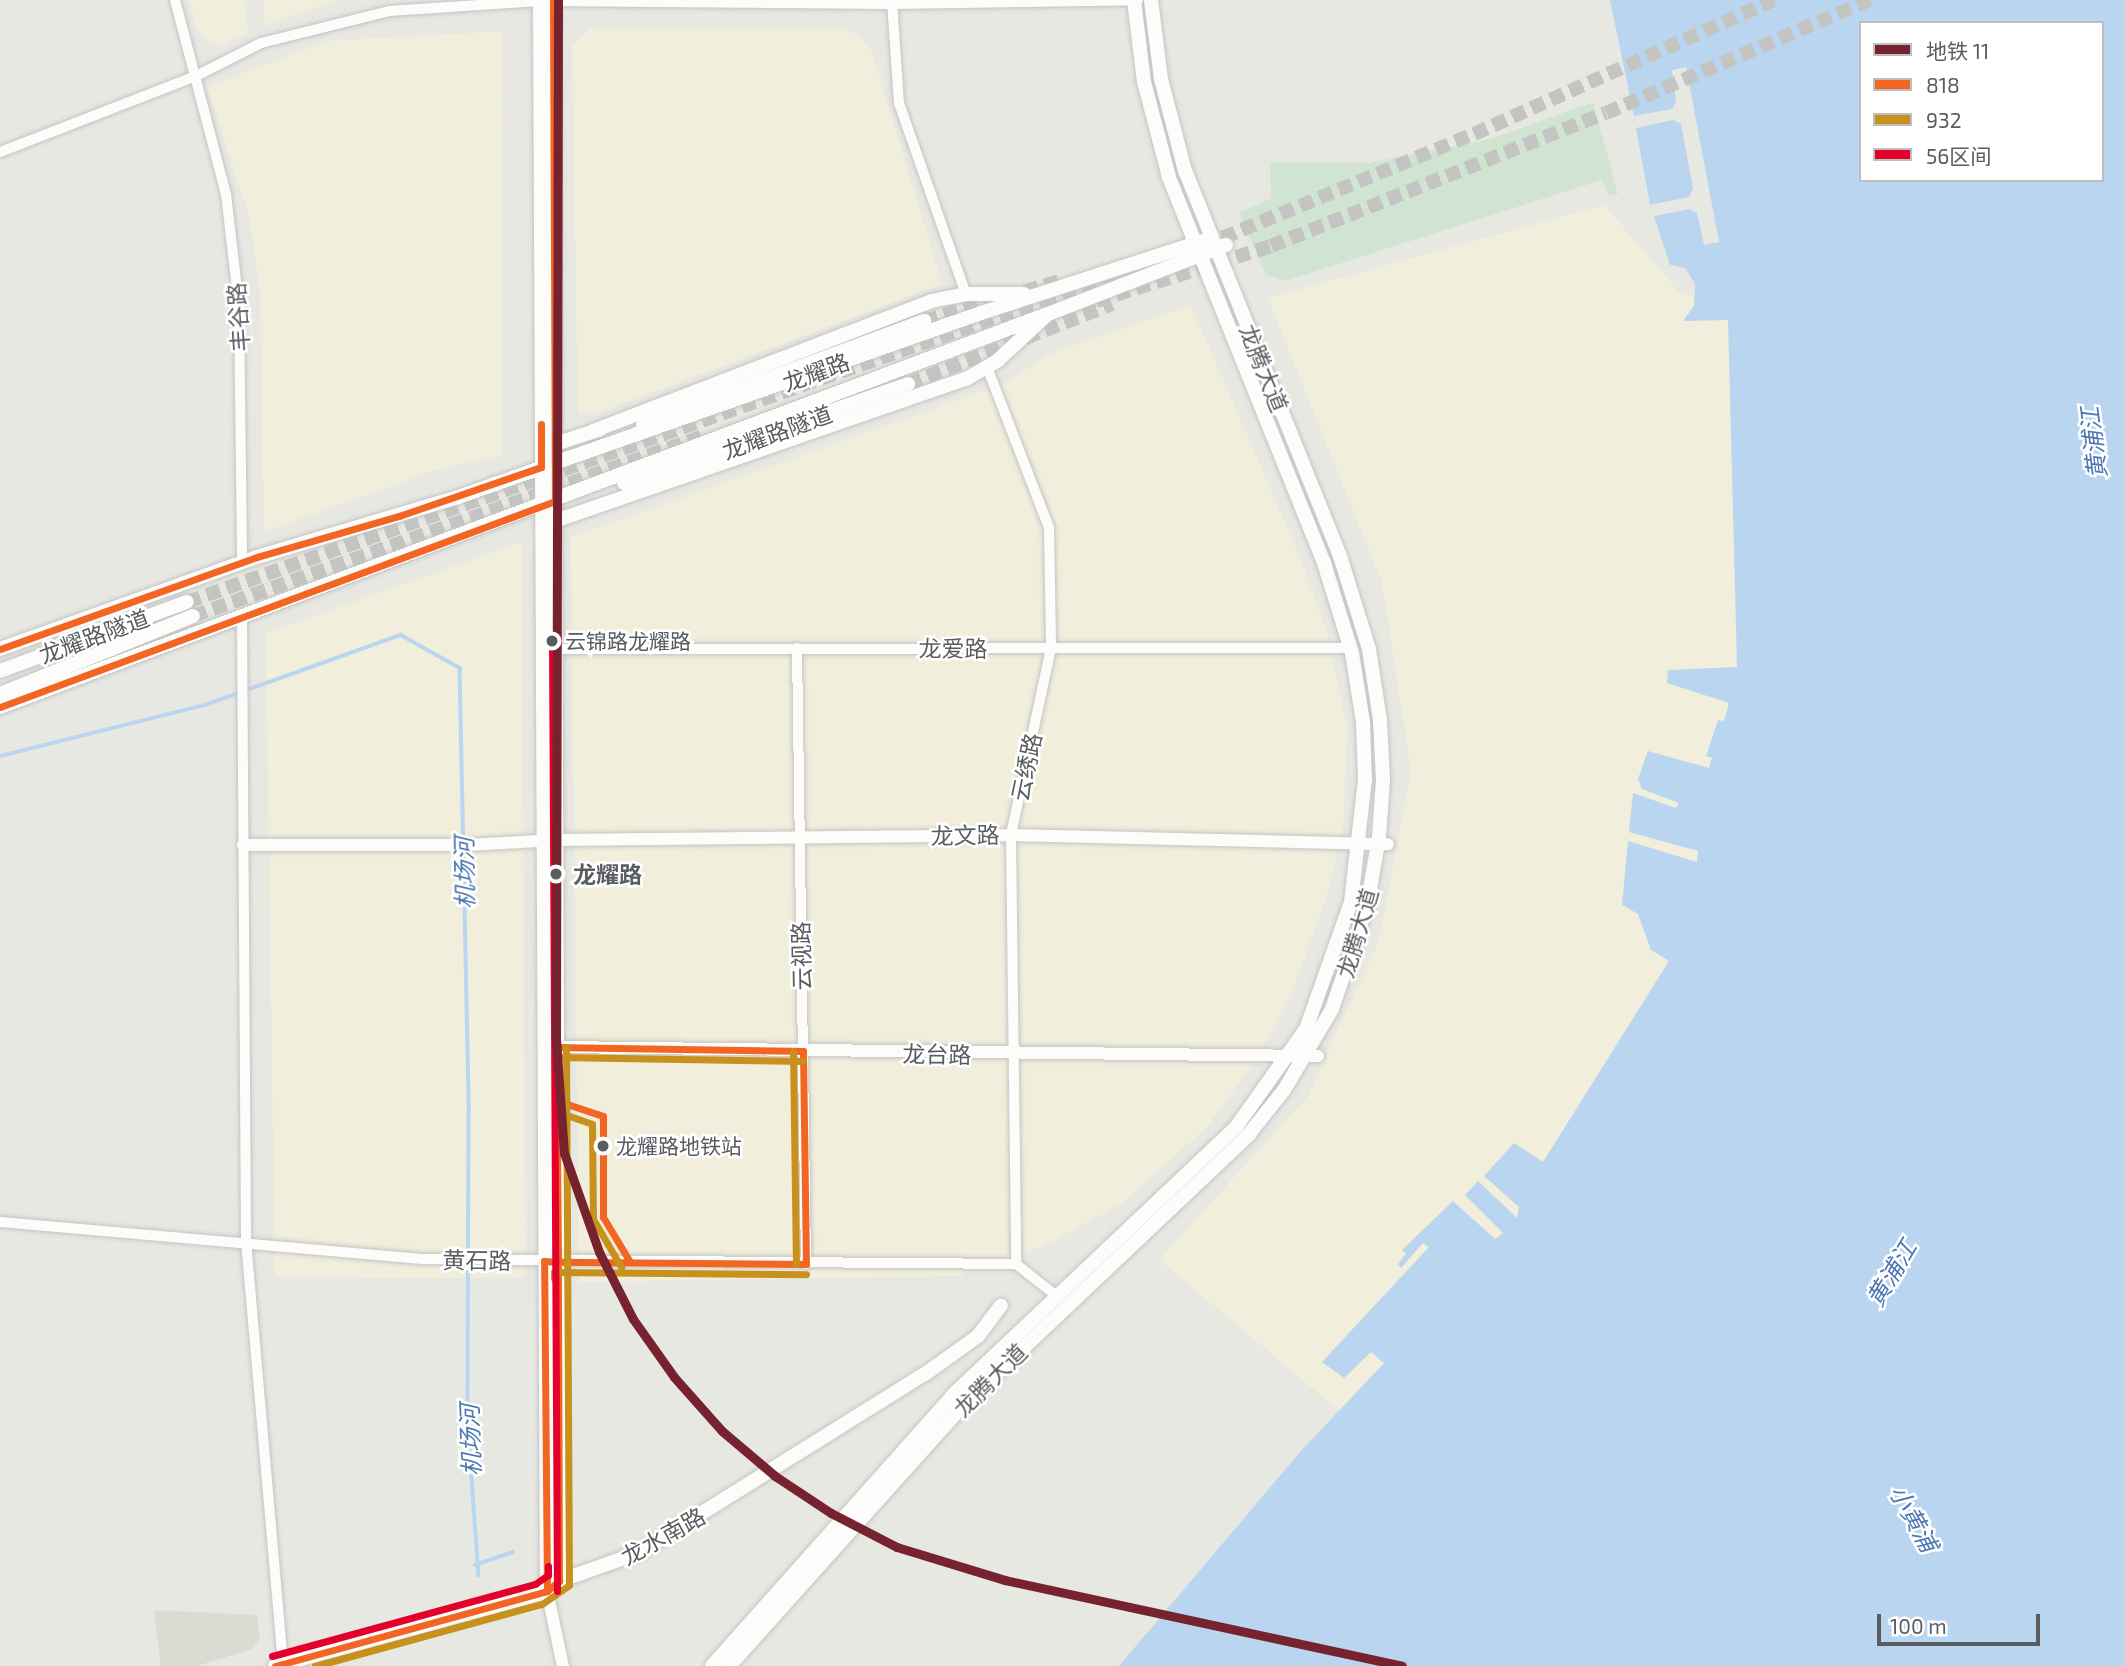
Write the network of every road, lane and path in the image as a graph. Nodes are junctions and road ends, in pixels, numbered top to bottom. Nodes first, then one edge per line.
1 (175, 0) edge
2 (540, 0) edge
3 (553, 0) edge
4 (1136, 0) edge
5 (1151, 0) edge
6 (892, 2) edge
7 (197, 76) junction
8 (0, 152) edge
9 (1218, 244) junction
10 (1198, 249) junction
11 (1077, 285) junction
12 (966, 294) junction
13 (1048, 314) junction
14 (924, 321) tunnel mouth
15 (987, 367) junction
16 (908, 384) tunnel mouth
17 (661, 417) junction
18 (593, 431) junction
19 (555, 444) junction
20 (598, 446) junction
21 (548, 464) junction
22 (646, 478) junction
23 (575, 494) junction
24 (548, 503) junction
25 (587, 510) junction
26 (555, 521) junction
27 (242, 562) junction
28 (242, 618) junction
29 (797, 648) junction
30 (1051, 648) junction
31 (1351, 648) junction
32 (0, 649) edge
33 (555, 649) junction
34 (0, 670) edge
35 (0, 694) edge
36 (0, 707) edge
37 (1011, 835) junction
38 (799, 837) junction
39 (549, 840) junction
40 (1362, 841) junction
41 (1383, 843) junction
42 (243, 845) junction
43 (556, 1047) junction
44 (803, 1051) junction
45 (1011, 1055) junction
46 (1305, 1055) junction
47 (0, 1222) edge
48 (246, 1241) junction
49 (551, 1261) junction
50 (806, 1264) junction
51 (1016, 1264) junction
52 (1063, 1300) junction
53 (1001, 1307) dead end
54 (559, 1581) junction
55 (547, 1591) junction
56 (279, 1665) edge
57 (563, 1666) edge
58 (712, 1666) edge
59 (729, 1666) edge

1 - 7 street, 丰谷路
2 - 3 street
2 - 7 street
2 - 21 main road
3 - 6 street
3 - 19 main road
4 - 6 street
4 - 10 main road, 龙腾大道
5 - 9 main road, 龙腾大道
6 - 12 street
7 - 8 street
7 - 27 street, 丰谷路
9 - 10 main road, 龙耀路
9 - 41 main road, 龙腾大道
10 - 11 main road, 龙耀路
10 - 13 main road, 龙耀路
10 - 31 main road, 龙腾大道
11 - 12 main road, 龙耀路
11 - 20 main road, 龙耀路
12 - 18 main road, 龙耀路
13 - 15 main road, 龙耀路
13 - 23 main road, 龙耀路
14 - 17 main road
15 - 25 main road, 龙耀路
15 - 30 street, 云绣路
16 - 22 main road, 龙耀路隧道
17 - 18 main road
17 - 20 main road
18 - 19 main road
19 - 21 main road
20 - 21 main road, 龙耀路
21 - 24 main road
21 - 27 main road, 龙耀路
22 - 23 main road, 龙耀路隧道
22 - 25 main road, 龙耀路隧道
23 - 24 main road, 龙耀路
24 - 26 main road
24 - 28 main road, 龙耀路
24 - 39 main road
25 - 26 main road, 龙耀路
26 - 33 main road
27 - 32 main road, 龙耀路
28 - 36 main road, 龙耀路
28 - 42 street
29 - 30 street, 龙爱路
29 - 33 street, 龙爱路
29 - 38 street, 云视路
30 - 31 street, 龙爱路
30 - 37 street, 云绣路
31 - 40 main road, 龙腾大道
33 - 39 main road
34 - 35 main road, 龙耀路隧道
37 - 38 street, 龙文路
37 - 40 street, 龙文路
37 - 45 street, 云绣路
38 - 39 street, 龙文路
38 - 44 street, 云视路
39 - 42 street, 龙文路
39 - 43 main road
39 - 49 main road
40 - 41 street, 龙文路
40 - 46 main road, 龙腾大道
41 - 46 main road, 龙腾大道
42 - 48 street
43 - 44 street, 龙台路
43 - 49 main road
44 - 45 street, 龙台路
44 - 50 street, 云视路
45 - 46 street, 龙台路
45 - 51 street, 云绣路
46 - 52 main road, 龙腾大道
47 - 48 street, 黄石路
48 - 49 street, 黄石路
48 - 56 street
49 - 50 street, 黄石路
49 - 54 main road
49 - 55 main road
50 - 51 street, 黄石路
51 - 52 street
52 - 58 main road, 龙腾大道
52 - 59 main road, 龙腾大道
53 - 54 main road, 龙水南路
54 - 55 main road, 龙水南路
55 - 56 main road, 龙水南路
55 - 57 street

